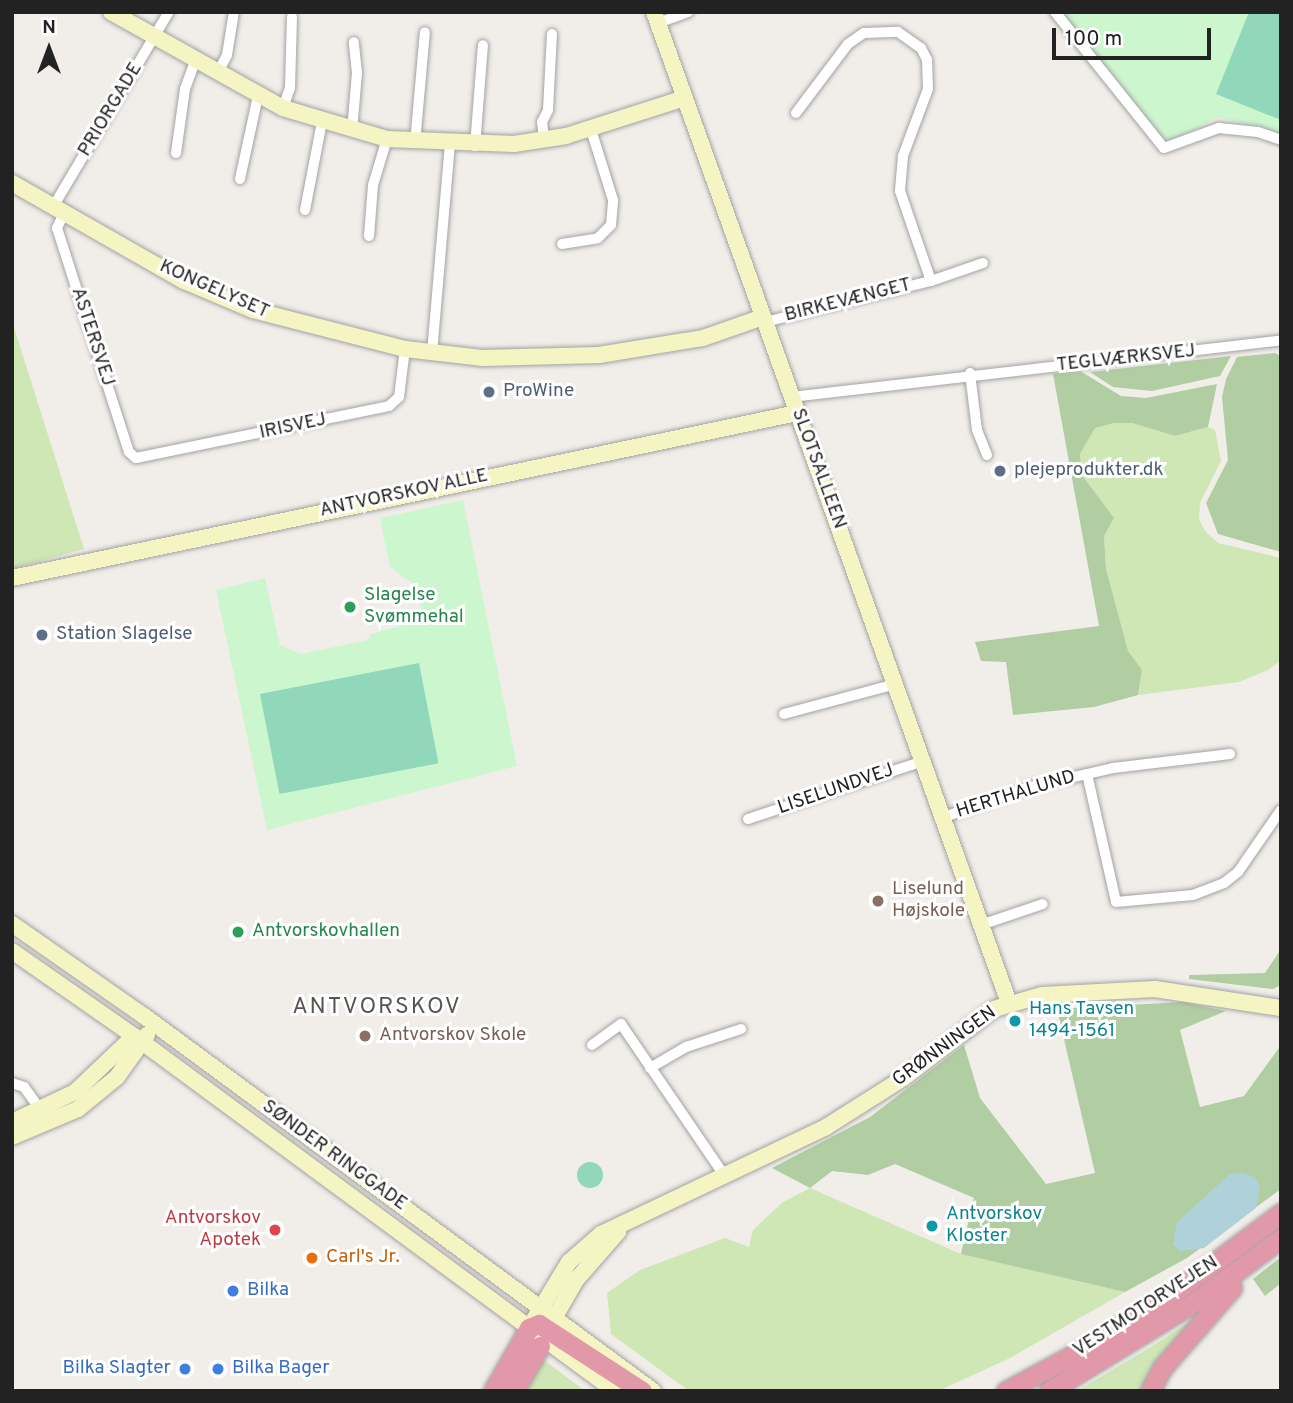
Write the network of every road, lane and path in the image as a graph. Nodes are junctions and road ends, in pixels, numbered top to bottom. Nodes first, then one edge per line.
1 (111, 12) edge
2 (169, 12) edge
3 (234, 12) edge
4 (688, 12) edge
5 (1055, 12) edge
6 (292, 17) dead end
7 (656, 17) edge
8 (425, 32) dead end
9 (552, 34) dead end
10 (155, 37) junction
11 (354, 42) dead end
12 (483, 45) dead end
13 (195, 61) junction
14 (217, 74) junction
15 (258, 96) junction
16 (685, 98) junction
17 (283, 108) junction
18 (796, 113) dead end
19 (322, 122) junction
20 (591, 130) junction
21 (352, 131) junction
22 (387, 139) junction
23 (544, 140) junction
24 (1281, 140) edge
25 (415, 143) junction
26 (450, 145) junction
27 (475, 146) junction
28 (176, 153) dead end
29 (240, 178) dead end
30 (12, 183) edge
31 (58, 210) junction
32 (304, 210) dead end
33 (369, 236) dead end
34 (562, 244) dead end
35 (983, 263) dead end
36 (931, 281) junction
37 (764, 320) junction
38 (1281, 340) edge
39 (405, 349) junction
40 (432, 354) junction
41 (970, 373) junction
42 (792, 397) junction
43 (797, 413) junction
44 (987, 455) dead end
45 (136, 458) joint
46 (12, 578) edge
47 (896, 684) junction
48 (784, 714) dead end
49 (1230, 754) dead end
50 (923, 761) junction
51 (1087, 774) junction
52 (1281, 810) edge
53 (944, 817) junction
54 (748, 820) dead end
55 (1043, 904) dead end
56 (12, 924) edge
57 (981, 925) junction
58 (12, 951) edge
59 (1009, 1003) junction
60 (1281, 1007) edge
61 (144, 1016) junction
62 (741, 1029) dead end
63 (142, 1038) junction
64 (592, 1045) dead end
65 (650, 1068) junction
66 (12, 1083) edge
67 (41, 1110) junction
68 (12, 1122) edge
69 (12, 1137) edge
70 (312, 1139) junction
71 (724, 1175) junction
72 (1281, 1213) edge
73 (636, 1218) junction
74 (1281, 1238) edge
75 (1281, 1247) edge
76 (541, 1324) junction
77 (494, 1391) edge
78 (505, 1391) edge
79 (514, 1391) edge
80 (615, 1391) edge
81 (642, 1391) edge
82 (653, 1391) edge
83 (1006, 1391) edge
84 (1049, 1391) edge
85 (1150, 1391) edge

1 - 10 street
2 - 10 street, PRIORGADE
3 - 14 street
4 - 7 street
5 - 24 street
6 - 17 street
7 - 16 street, SLOTSALLEEN
8 - 25 street
9 - 23 street
10 - 13 street
10 - 31 street, PRIORGADE
11 - 21 street
12 - 27 street
13 - 14 street
13 - 28 street
14 - 15 street
15 - 17 street
15 - 29 street
16 - 20 street
16 - 37 street, SLOTSALLEEN
17 - 19 street
18 - 36 street, BIRKEVÆNGET
19 - 21 street
19 - 32 street
20 - 23 street
20 - 34 street
21 - 22 street
22 - 25 street
22 - 33 street
23 - 27 street
25 - 26 street
26 - 27 street
26 - 40 street
30 - 31 street, KONGELYSET
31 - 39 street, KONGELYSET
31 - 45 street, ASTERSVEJ
35 - 36 street, BIRKEVÆNGET
36 - 37 street, BIRKEVÆNGET
37 - 40 street, KONGELYSET
37 - 42 street, SLOTSALLEEN
38 - 41 street, TEGLVÆRKSVEJ
39 - 40 street, KONGELYSET
39 - 45 street, IRISVEJ
41 - 42 street, TEGLVÆRKSVEJ
41 - 44 street
42 - 43 street, SLOTSALLEEN
43 - 46 street, ANTVORSKOV ALLE
43 - 47 street, SLOTSALLEEN
47 - 48 street
47 - 50 street, SLOTSALLEEN
49 - 51 street, HERTHALUND
50 - 53 street, SLOTSALLEEN
50 - 54 street, LISELUNDVEJ
51 - 52 street, HERTHALUND
51 - 53 street, HERTHALUND
53 - 57 street, SLOTSALLEEN
55 - 57 street
56 - 61 street, SØNDER RINGGADE
57 - 59 street, SLOTSALLEEN
58 - 63 street, SØNDER RINGGADE
59 - 60 street, GRØNNINGEN
59 - 71 street, GRØNNINGEN
61 - 63 street
61 - 70 street, SØNDER RINGGADE
62 - 65 street
63 - 67 street
63 - 69 street
63 - 70 street
63 - 76 street, SØNDER RINGGADE
64 - 65 street
65 - 71 street
66 - 67 street
67 - 68 street
70 - 76 street, SØNDER RINGGADE
71 - 73 street, GRØNNINGEN
72 - 83 highway, VESTMOTORVEJEN
73 - 76 street, GRØNNINGEN
73 - 76 street, GRØNNINGEN
74 - 84 highway, VESTMOTORVEJEN
75 - 85 highway
76 - 77 highway
76 - 78 highway
76 - 79 highway
76 - 80 street, SØNDER RINGGADE
76 - 81 highway
76 - 82 street, SØNDER RINGGADE

